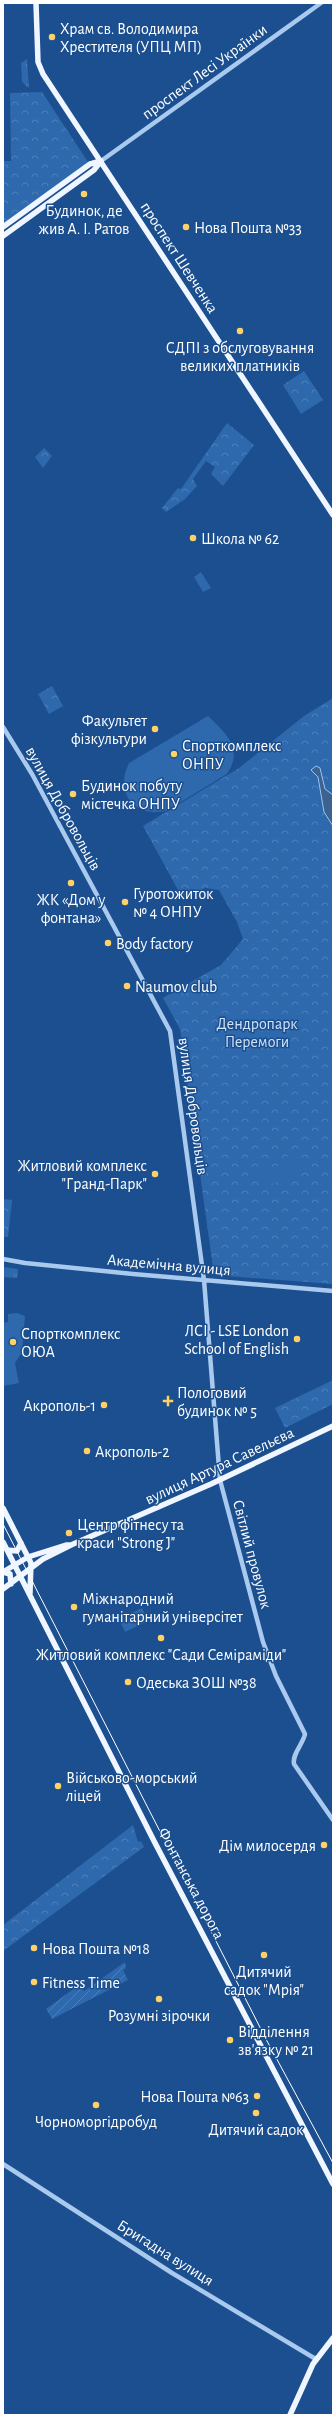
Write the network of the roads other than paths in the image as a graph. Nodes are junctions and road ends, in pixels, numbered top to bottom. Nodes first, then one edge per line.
1 (36, 3) edge
2 (321, 3) edge
3 (101, 161) junction
4 (3, 227) edge
5 (3, 236) edge
6 (333, 515) edge
7 (3, 728) edge
8 (3, 1259) edge
9 (204, 1280) junction
10 (333, 1291) edge
11 (333, 1426) edge
12 (220, 1480) junction
13 (3, 1508) edge
14 (3, 1542) edge
15 (20, 1543) junction
16 (71, 1545) junction
17 (7, 1550) junction
18 (28, 1557) junction
19 (14, 1564) junction
20 (32, 1569) junction
21 (3, 1572) edge
22 (21, 1577) junction
23 (11, 1584) junction
24 (3, 1589) edge
25 (30, 1593) junction
26 (333, 1820) edge
27 (3, 2164) edge
28 (333, 2184) edge
29 (333, 2338) edge
30 (318, 2358) junction
31 (290, 2415) edge

1 - 3 main road, проспект Шевченка
2 - 3 street, проспект Лесі Українки
3 - 4 main road, проспект Лесі Українки
3 - 5 main road, проспект Лесі Українки
3 - 6 main road, проспект Шевченка
7 - 9 street, вулиця Добровольців
8 - 9 street, Академічна вулиця
9 - 10 street, Академічна вулиця
9 - 12 street, вулиця Добровольців
11 - 12 main road, вулиця Артура Савельєва
12 - 16 main road, вулиця Артура Савельєва
12 - 26 street, Світлий провулок
13 - 15 main road
14 - 17 main road
15 - 17 main road
15 - 18 main road
16 - 18 main road, вулиця Артура Савельєва
16 - 20 main road, вулиця Артура Савельєва
17 - 19 main road
18 - 19 main road, вулиця Артура Савельєва
18 - 20 main road
19 - 21 main road, вулиця Артура Савельєва
19 - 22 main road, Фонтанська дорога
20 - 22 main road, вулиця Артура Савельєва
20 - 25 main road
21 - 23 main road
22 - 23 main road, вулиця Артура Савельєва
22 - 25 main road, Фонтанська дорога
23 - 24 main road, вулиця Артура Савельєва
25 - 28 main road, Фонтанська дорога
27 - 30 street, Бригадна вулиця
29 - 30 main road
30 - 31 main road

